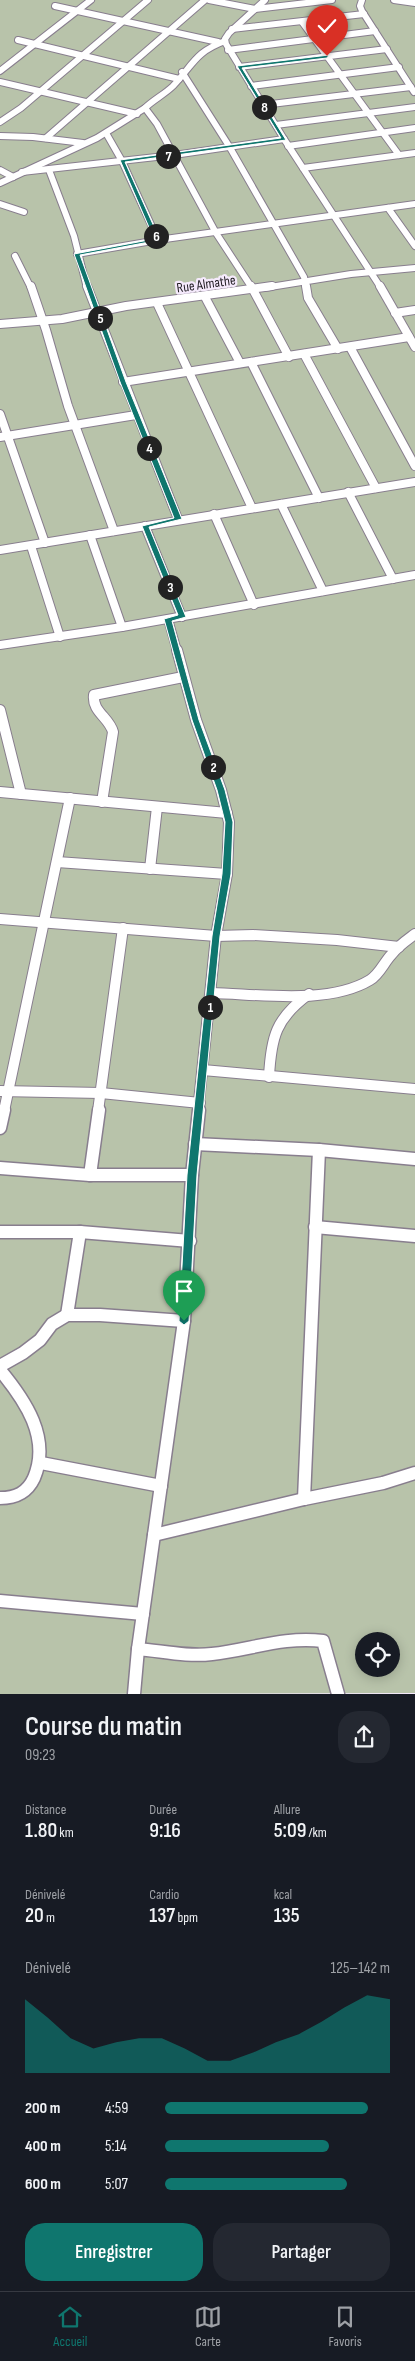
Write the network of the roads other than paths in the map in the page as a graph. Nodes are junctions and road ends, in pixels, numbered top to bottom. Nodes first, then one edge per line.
1 (91, 0) edge
2 (148, 0) edge
3 (205, 0) edge
4 (209, 0) edge
5 (265, 0) edge
6 (332, 0) edge
7 (362, 0) edge
8 (394, 0) edge
9 (415, 3) edge
10 (55, 6) dead end
11 (255, 9) junction
12 (76, 11) junction
13 (364, 14) junction
14 (123, 22) junction
15 (302, 22) junction
16 (232, 29) junction
17 (375, 31) junction
18 (168, 32) junction
19 (315, 39) junction
20 (18, 40) dead end
21 (221, 42) junction
22 (35, 45) junction
23 (387, 49) junction
24 (228, 50) junction
25 (82, 56) junction
26 (327, 56) junction
27 (128, 67) junction
28 (239, 67) junction
29 (399, 67) junction
30 (0, 71) edge
31 (340, 75) junction
32 (181, 76) junction
33 (0, 82) edge
34 (251, 86) junction
35 (413, 90) edge
36 (39, 92) junction
37 (354, 94) junction
38 (86, 103) junction
39 (263, 105) junction
40 (415, 107) edge
41 (145, 108) junction
42 (368, 113) junction
43 (137, 114) junction
44 (0, 122) edge
45 (276, 125) junction
46 (415, 128) edge
47 (382, 133) junction
48 (106, 134) junction
49 (0, 136) edge
50 (46, 138) junction
51 (286, 142) junction
52 (84, 143) junction
53 (229, 146) junction
54 (415, 153) edge
55 (174, 155) junction
56 (399, 155) junction
57 (122, 161) junction
58 (302, 168) junction
59 (0, 170) edge
60 (49, 170) junction
61 (22, 172) junction
62 (13, 177) junction
63 (0, 183) edge
64 (0, 204) edge
65 (415, 204) edge
66 (388, 208) junction
67 (24, 212) dead end
68 (333, 215) junction
69 (272, 224) junction
70 (216, 233) junction
71 (158, 240) junction
72 (415, 246) edge
73 (77, 254) junction
74 (15, 256) dead end
75 (415, 268) edge
76 (372, 273) junction
77 (304, 281) junction
78 (253, 290) junction
79 (205, 297) junction
80 (157, 303) junction
81 (415, 310) edge
82 (98, 311) junction
83 (395, 313) junction
84 (44, 321) junction
85 (0, 324) edge
86 (409, 337) junction
87 (350, 347) junction
88 (415, 347) edge
89 (338, 349) junction
90 (304, 354) junction
91 (289, 356) junction
92 (251, 362) junction
93 (240, 363) junction
94 (190, 371) junction
95 (123, 382) junction
96 (0, 414) edge
97 (136, 414) junction
98 (75, 424) junction
99 (4, 437) edge
100 (415, 466) edge
101 (415, 482) edge
102 (376, 488) junction
103 (348, 492) junction
104 (319, 498) junction
105 (281, 504) junction
106 (252, 508) junction
107 (214, 514) junction
108 (178, 519) junction
109 (145, 526) junction
110 (114, 531) junction
111 (90, 535) junction
112 (45, 543) junction
113 (31, 546) junction
114 (0, 550) edge
115 (415, 575) edge
116 (393, 579) junction
117 (323, 591) junction
118 (254, 605) junction
119 (182, 617) junction
120 (168, 619) junction
121 (122, 627) junction
122 (60, 637) junction
123 (0, 645) edge
124 (183, 677) junction
125 (0, 710) edge
126 (0, 792) edge
127 (21, 794) junction
128 (70, 798) junction
129 (102, 802) junction
130 (156, 807) junction
131 (227, 813) junction
132 (57, 862) junction
133 (150, 868) junction
134 (226, 874) junction
135 (0, 919) edge
136 (45, 922) junction
137 (123, 928) junction
138 (415, 934) edge
139 (216, 936) junction
140 (399, 947) junction
141 (212, 993) junction
142 (309, 994) junction
143 (203, 1070) junction
144 (269, 1077) junction
145 (415, 1089) edge
146 (4, 1091) edge
147 (101, 1093) junction
148 (200, 1103) junction
149 (0, 1128) edge
150 (195, 1144) junction
151 (319, 1150) junction
152 (415, 1159) edge
153 (0, 1168) edge
154 (90, 1175) junction
155 (192, 1175) junction
156 (315, 1227) junction
157 (0, 1232) edge
158 (80, 1232) junction
159 (415, 1236) edge
160 (190, 1241) junction
161 (66, 1316) junction
162 (184, 1321) junction
163 (0, 1366) edge
164 (0, 1370) edge
165 (41, 1463) junction
166 (415, 1473) edge
167 (161, 1486) junction
168 (0, 1498) edge
169 (304, 1498) junction
170 (154, 1535) junction
171 (0, 1601) edge
172 (143, 1614) junction
173 (138, 1649) junction
174 (134, 1694) edge
175 (338, 1694) edge

1 - 12 street
2 - 14 street
3 - 18 street
4 - 11 street
5 - 11 street
6 - 11 street
7 - 13 street
8 - 9 street
10 - 12 street
11 - 16 street
12 - 14 street
12 - 22 street
13 - 15 street
13 - 17 street
14 - 18 street
14 - 25 street
15 - 16 street
15 - 19 street
16 - 21 street
17 - 19 street
17 - 23 street
18 - 21 street
18 - 27 street
19 - 24 street
19 - 26 street
20 - 22 street
21 - 24 street
21 - 32 street
22 - 25 street
22 - 30 street
23 - 26 street
23 - 29 street
24 - 28 street
25 - 27 street
25 - 36 street
26 - 28 street
26 - 31 street
27 - 32 street
27 - 38 street
28 - 34 street
29 - 31 street
29 - 35 street
31 - 34 street
31 - 37 street
32 - 41 street
32 - 53 street
33 - 36 street
34 - 39 street
35 - 37 street
36 - 38 street
36 - 44 street
37 - 39 street
37 - 42 street
38 - 43 street
38 - 50 street
39 - 45 street
40 - 42 street
41 - 43 street
41 - 55 street
42 - 45 street
42 - 47 street
43 - 48 street
45 - 51 street
46 - 47 street
47 - 51 street
47 - 56 street
48 - 52 street
48 - 57 street
49 - 50 street
50 - 52 street
51 - 53 street
51 - 58 street
52 - 61 street
53 - 55 street
53 - 69 street
54 - 56 street
55 - 57 street
55 - 70 street
56 - 58 street
57 - 60 street
57 - 71 street
58 - 68 street
59 - 62 street
60 - 61 street
60 - 73 street
61 - 62 street
62 - 63 street
64 - 67 street
65 - 66 street
66 - 68 street
66 - 72 street
68 - 69 street
68 - 76 street
69 - 70 street
69 - 77 street
70 - 71 street
70 - 78 street
71 - 73 street
73 - 82 street
74 - 84 street
75 - 76 street, Rue Almathe
76 - 77 street, Rue Almathe
76 - 83 street
77 - 78 street, Rue Almathe
77 - 89 street
78 - 79 street, Rue Almathe
78 - 91 street
79 - 80 street, Rue Almathe
79 - 93 street
80 - 82 street, Rue Almathe
80 - 94 street
81 - 83 street
82 - 84 street, Rue Almathe
82 - 95 street
83 - 86 street
84 - 85 street, Rue Almathe
84 - 98 street
86 - 87 street
86 - 88 street
87 - 89 street
87 - 100 street
89 - 90 street
90 - 91 street
90 - 102 street
91 - 92 street
92 - 93 street
92 - 104 street
93 - 94 street
94 - 95 street
94 - 106 street
95 - 97 street
96 - 99 street
97 - 98 street
97 - 108 street
98 - 99 street
98 - 110 street
99 - 112 street
101 - 102 street
102 - 103 street
103 - 104 street
103 - 116 street
104 - 105 street
105 - 106 street
105 - 117 street
106 - 107 street
107 - 108 street
107 - 118 street
108 - 109 street
109 - 110 street
109 - 119 street
110 - 111 street
111 - 112 street
111 - 121 street
112 - 113 street
113 - 114 street
113 - 122 street
115 - 116 street
116 - 117 street
117 - 118 street
118 - 119 street
119 - 120 street
120 - 121 street
120 - 124 street
121 - 122 street
122 - 123 street
124 - 129 street
124 - 131 street
125 - 127 street
126 - 127 street
127 - 128 street
128 - 129 street
128 - 132 street
129 - 130 street
130 - 131 street
130 - 133 street
131 - 134 street
132 - 133 street
132 - 136 street
133 - 134 street
134 - 139 street
135 - 136 street
136 - 137 street
136 - 146 street
137 - 139 street
137 - 147 street
138 - 140 street
139 - 140 street
139 - 141 street
140 - 142 street
141 - 142 street
141 - 143 street
142 - 144 street
143 - 144 street
143 - 148 street
144 - 145 street
146 - 147 street
146 - 149 street
147 - 148 street
147 - 154 street
148 - 150 street
150 - 151 street
150 - 155 street
151 - 152 street
151 - 156 street
153 - 154 street
154 - 155 street
155 - 160 street
156 - 159 street
156 - 169 street
157 - 158 street
158 - 160 street
158 - 161 street
160 - 162 street
161 - 162 street
161 - 163 street
162 - 167 street
164 - 165 street
165 - 167 street
165 - 168 street
166 - 169 street
167 - 170 street
169 - 170 street
170 - 172 street
171 - 172 street
172 - 173 street
173 - 174 street
173 - 175 street

